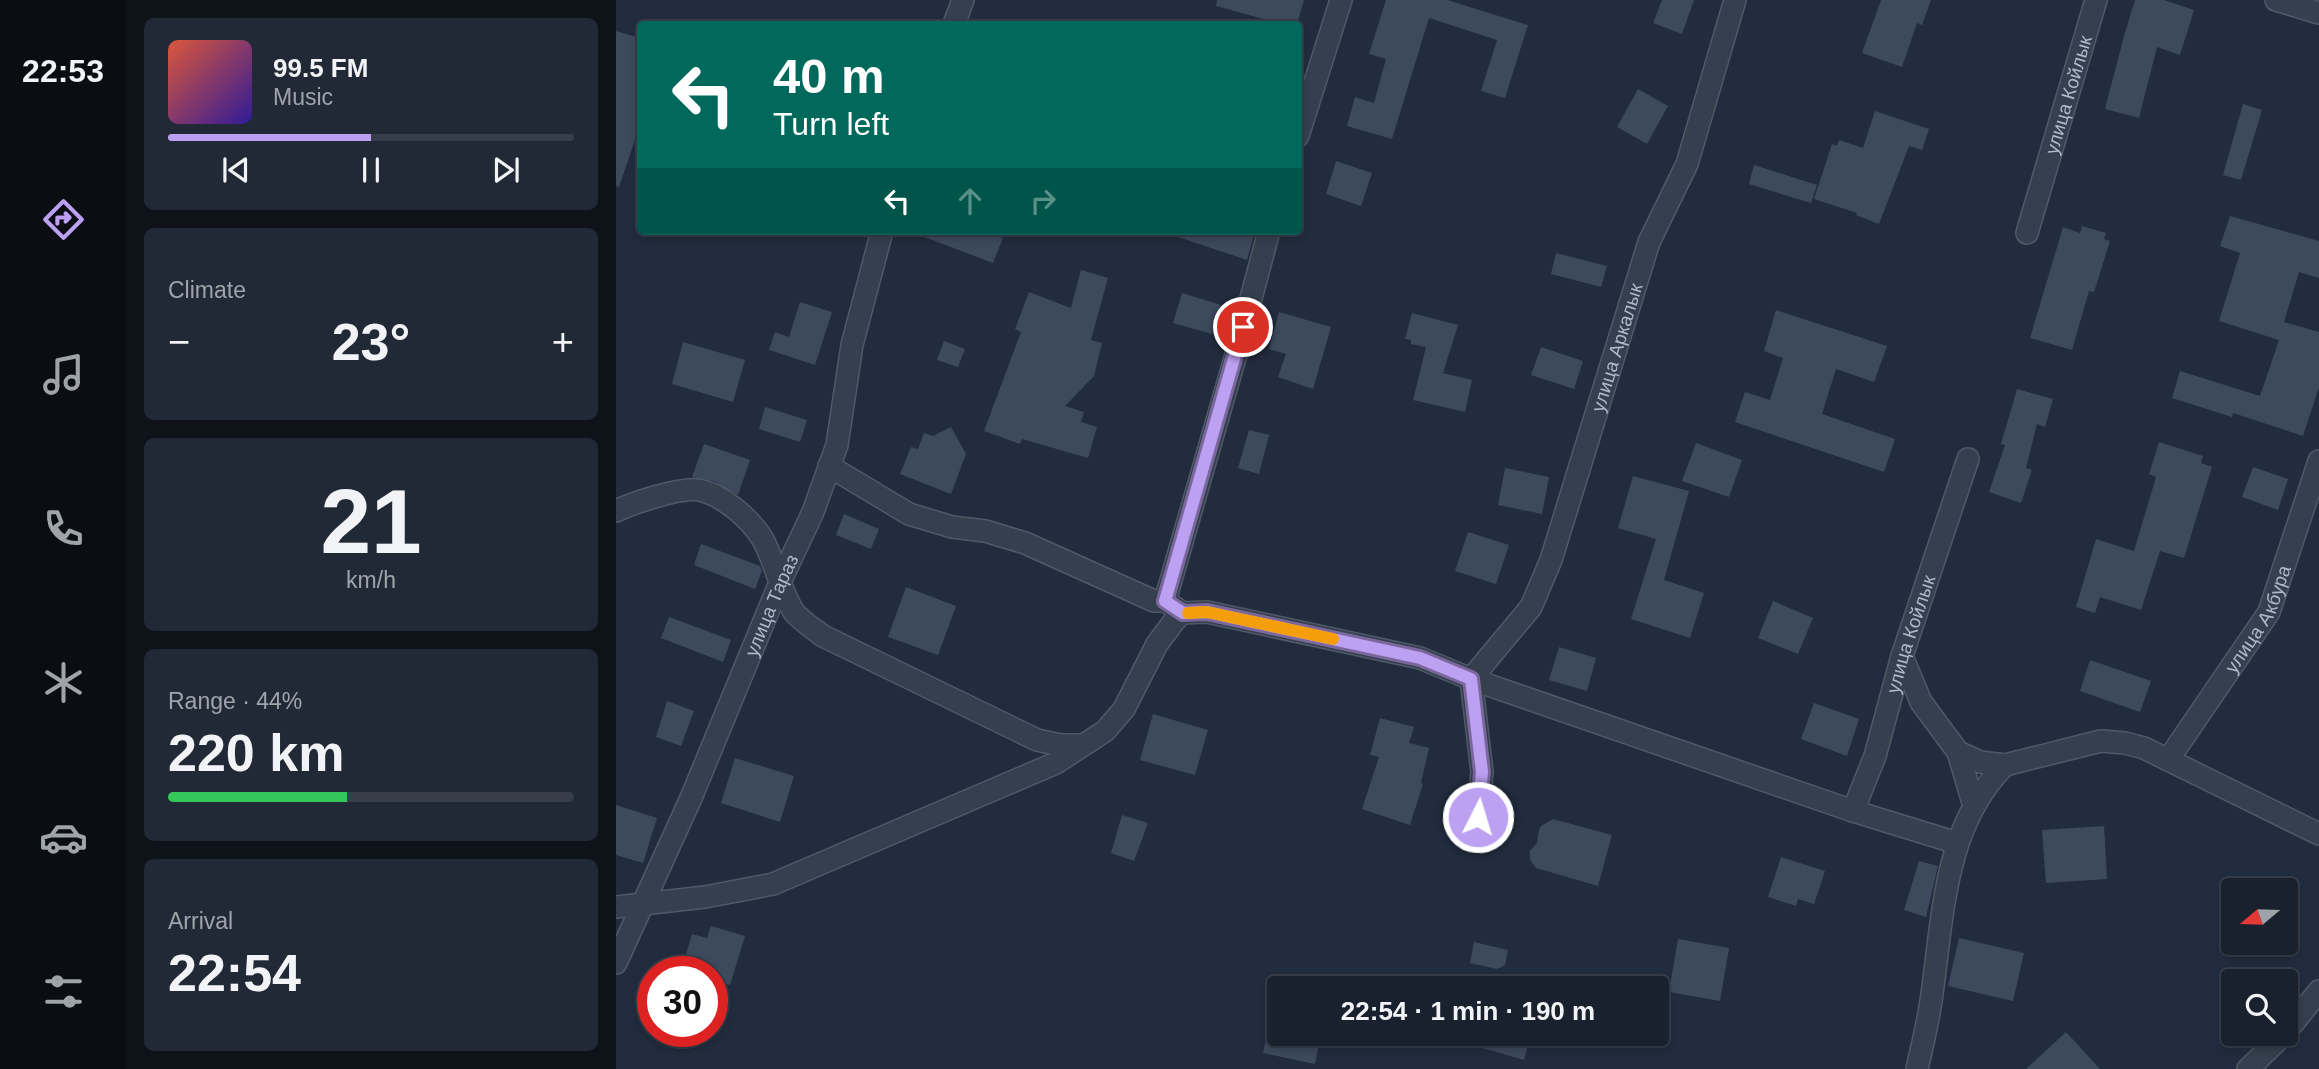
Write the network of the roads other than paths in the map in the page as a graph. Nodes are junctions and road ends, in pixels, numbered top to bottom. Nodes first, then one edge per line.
1 (963, 0) edge
2 (1341, 0) edge
3 (1735, 0) edge
4 (2096, 0) edge
5 (2276, 0) edge
6 (2319, 13) edge
7 (955, 21) edge
8 (1302, 122) edge
9 (2027, 233) dead end
10 (881, 235) edge
11 (1268, 235) edge
12 (1968, 459) dead end
13 (2319, 461) edge
14 (829, 466) junction
15 (616, 511) edge
16 (781, 580) junction
17 (1165, 601) junction
18 (1183, 613) junction
19 (1902, 656) junction
20 (1471, 679) junction
21 (1082, 745) junction
22 (1958, 752) junction
23 (2168, 760) junction
24 (2005, 765) junction
25 (1974, 806) junction
26 (1853, 811) junction
27 (1478, 817) dead end
28 (2319, 834) edge
29 (1957, 843) junction
30 (643, 903) junction
31 (616, 907) edge
32 (616, 963) edge
33 (2319, 991) edge
34 (2298, 1017) edge
35 (2272, 1046) edge
36 (1917, 1069) edge
37 (2248, 1069) edge

1 - 7 street
2 - 8 street
3 - 20 street, улица Аркалык
4 - 9 street, улица Койлык
5 - 6 street
10 - 14 street, улица Тараз
11 - 17 street
12 - 19 street, улица Койлык
13 - 23 street, улица Акбура
14 - 16 street, улица Тараз
14 - 17 street
15 - 16 street
16 - 21 street
16 - 30 street, улица Тараз
17 - 18 street
18 - 20 street
18 - 21 street
19 - 22 street
19 - 26 street, улица Койлык
20 - 26 street
20 - 27 street
21 - 30 street
22 - 24 street
22 - 25 street
23 - 24 street
23 - 28 street
24 - 25 street
25 - 29 street
26 - 29 street
29 - 36 street
30 - 31 street
30 - 32 street, улица Тараз
33 - 34 street
35 - 37 street

